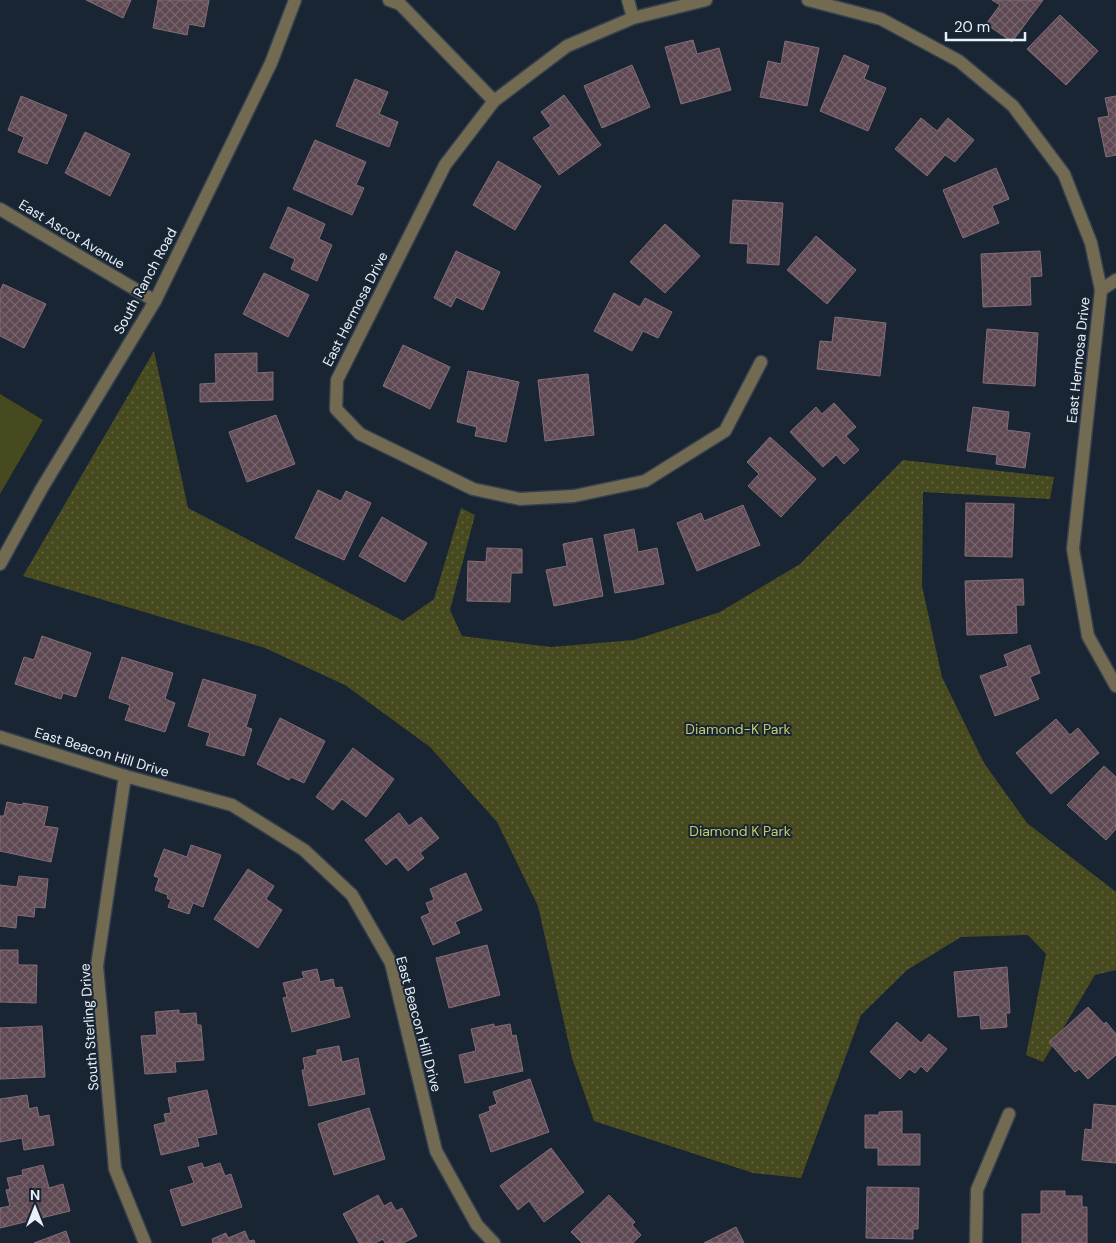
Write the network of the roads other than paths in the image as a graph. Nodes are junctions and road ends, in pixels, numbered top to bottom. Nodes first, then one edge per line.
1 (296, 0) edge
2 (389, 0) edge
3 (628, 0) edge
4 (706, 0) edge
5 (808, 0) edge
6 (633, 18) junction
7 (494, 101) junction
8 (0, 208) edge
9 (1116, 280) edge
10 (1101, 290) junction
11 (155, 301) junction
12 (761, 362) dead end
13 (0, 564) edge
14 (1116, 686) edge
15 (0, 737) edge
16 (124, 776) junction
17 (1009, 1114) dead end
18 (145, 1243) edge
19 (494, 1243) edge
20 (976, 1243) edge

1 - 11 street, South Ranch Road
2 - 7 street
3 - 6 street
4 - 6 street, East Hermosa Drive
5 - 10 street, East Hermosa Drive
6 - 7 street, East Hermosa Drive
7 - 12 street, East Hermosa Drive
8 - 11 street, East Ascot Avenue
9 - 10 street
10 - 14 street, East Hermosa Drive
11 - 13 street, South Ranch Road
15 - 16 street, East Beacon Hill Drive
16 - 18 street, South Sterling Drive
16 - 19 street, East Beacon Hill Drive
17 - 20 street

